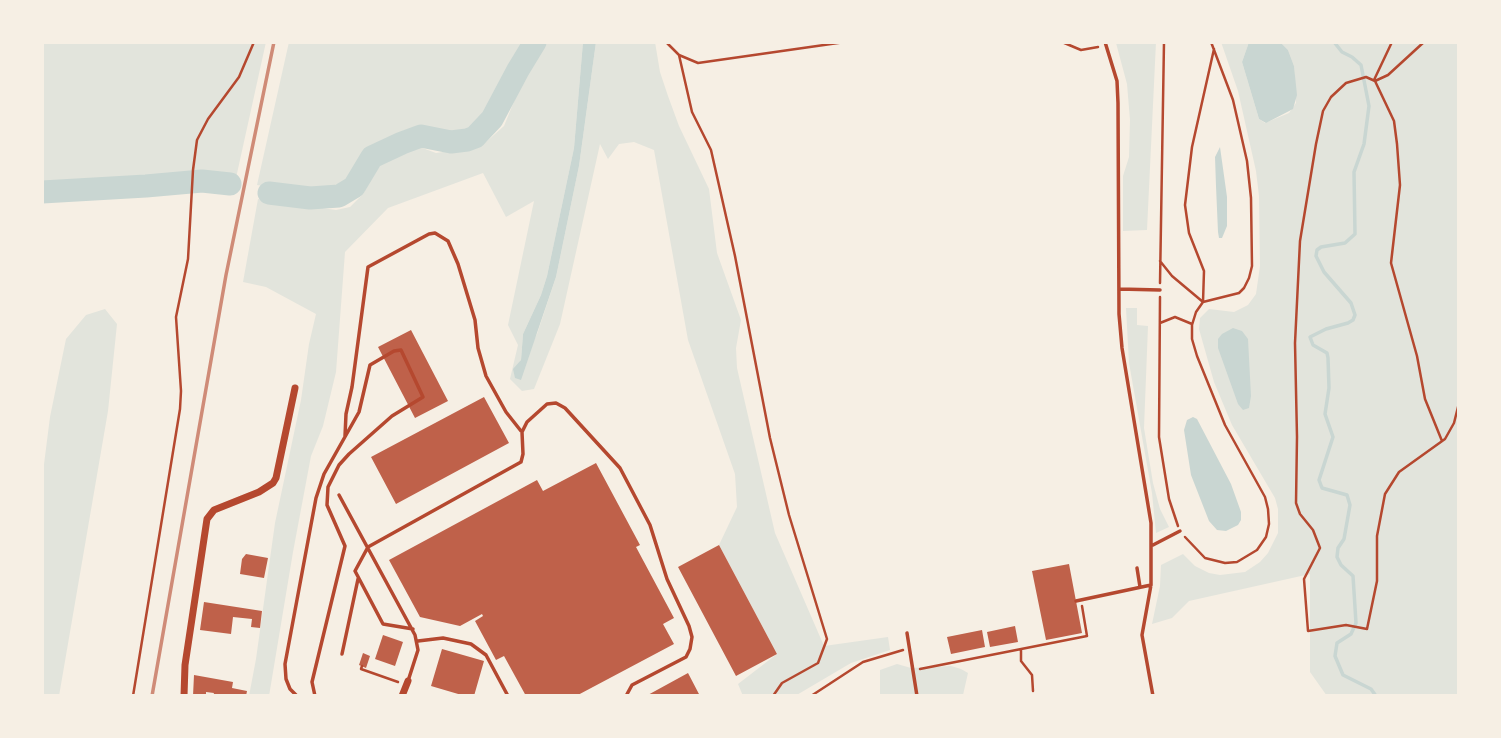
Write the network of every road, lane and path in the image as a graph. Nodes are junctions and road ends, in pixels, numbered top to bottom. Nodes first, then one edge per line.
1 (254, 42) edge
2 (666, 42) edge
3 (845, 42) edge
4 (1062, 42) edge
5 (1164, 42) edge
6 (1211, 42) edge
7 (1392, 42) edge
8 (1424, 42) edge
9 (1106, 43) edge
10 (1214, 49) junction
11 (679, 55) junction
12 (1375, 80) junction
13 (1160, 261) junction
14 (1119, 289) junction
15 (1160, 290) junction
16 (1203, 302) junction
17 (1160, 323) junction
18 (1192, 325) junction
19 (295, 388) dead end
20 (1459, 403) edge
21 (522, 432) junction
22 (345, 438) junction
23 (1441, 442) junction
24 (339, 495) dead end
25 (1180, 531) junction
26 (1153, 545) junction
27 (368, 547) junction
28 (1137, 568) dead end
29 (358, 577) junction
30 (1151, 585) junction
31 (1140, 587) junction
32 (1079, 600) joint
33 (413, 629) junction
34 (907, 633) dead end
35 (418, 641) junction
36 (909, 648) junction
37 (1021, 649) junction
38 (342, 654) dead end
39 (362, 666) dead end
40 (913, 670) junction
41 (408, 681) joint
42 (397, 683) dead end
43 (1033, 691) dead end
44 (132, 696) edge
45 (184, 696) edge
46 (298, 696) edge
47 (315, 696) edge
48 (402, 696) edge
49 (508, 696) edge
50 (626, 696) edge
51 (773, 696) edge
52 (811, 696) edge
53 (917, 696) edge
54 (1153, 696) edge

1 - 44 path
2 - 11 path
3 - 11 path
4 - 9 path
5 - 13 path
6 - 10 path
7 - 12 path
8 - 12 path
9 - 14 lane
10 - 16 path
10 - 16 path
11 - 51 path
12 - 23 path
12 - 23 path
13 - 15 path
13 - 16 path
14 - 15 lane
14 - 26 lane
15 - 17 path
16 - 18 path
17 - 18 path
17 - 25 path
18 - 25 path
19 - 45 street
20 - 23 path
21 - 22 lane
21 - 27 lane
21 - 50 lane
22 - 46 lane
22 - 47 lane
24 - 27 lane
25 - 26 lane
26 - 30 lane
27 - 29 lane
27 - 33 lane
28 - 31 lane
29 - 33 lane
29 - 38 lane
30 - 31 lane
30 - 54 lane
31 - 32 lane
32 - 37 path
33 - 35 lane
34 - 36 lane
35 - 41 lane
35 - 49 lane
36 - 40 lane
36 - 52 path
37 - 40 path
37 - 43 path
39 - 42 path
40 - 53 lane
41 - 48 street

